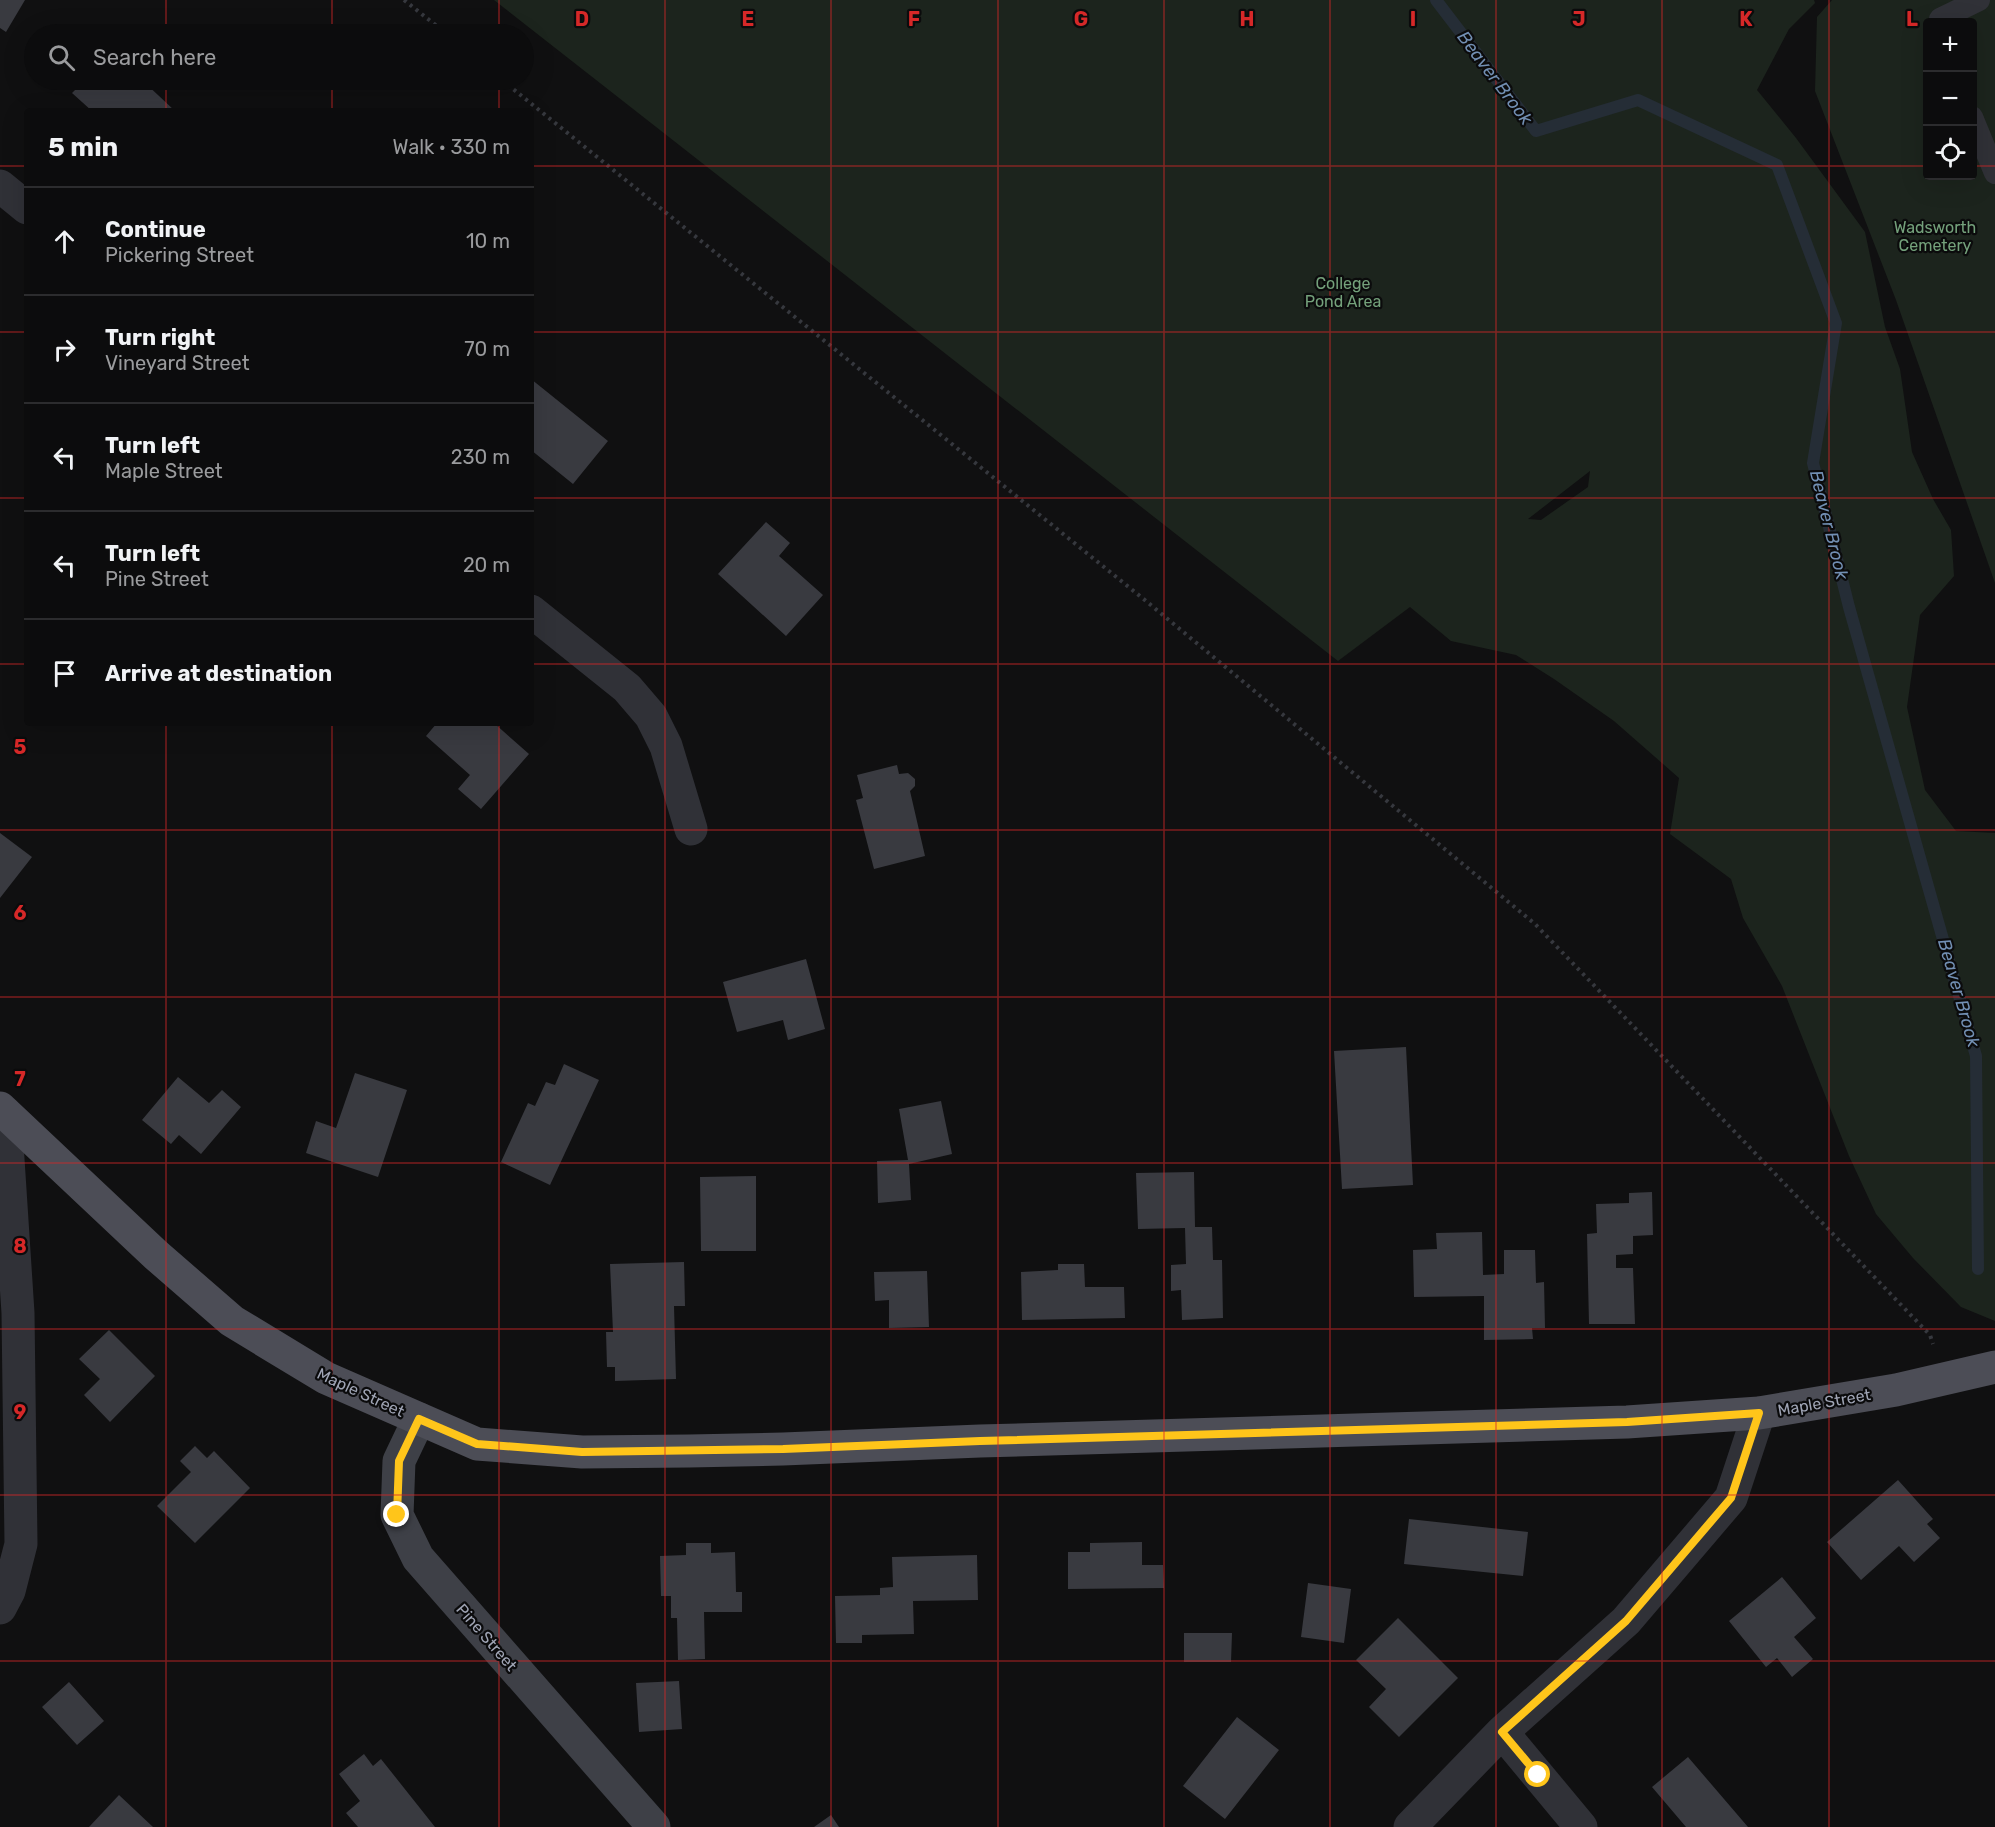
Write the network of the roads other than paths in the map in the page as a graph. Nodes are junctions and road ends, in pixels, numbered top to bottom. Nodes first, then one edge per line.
1 (1979, 0) edge
2 (1946, 18) edge
3 (1976, 126) edge
4 (1995, 173) edge
5 (0, 186) edge
6 (24, 206) edge
7 (534, 613) edge
8 (691, 829) dead end
9 (3, 1111) edge
10 (1995, 1367) edge
11 (1759, 1413) junction
12 (419, 1419) junction
13 (0, 1608) edge
14 (1502, 1732) junction
15 (654, 1827) edge
16 (1410, 1827) edge
17 (1581, 1827) edge

1 - 2 lane
3 - 4 lane
5 - 6 street
7 - 8 street
9 - 12 main road, Maple Street
9 - 13 street
10 - 11 main road, Maple Street
11 - 12 main road, Maple Street
11 - 14 street
12 - 15 street, Pine Street
14 - 16 street
14 - 17 street

